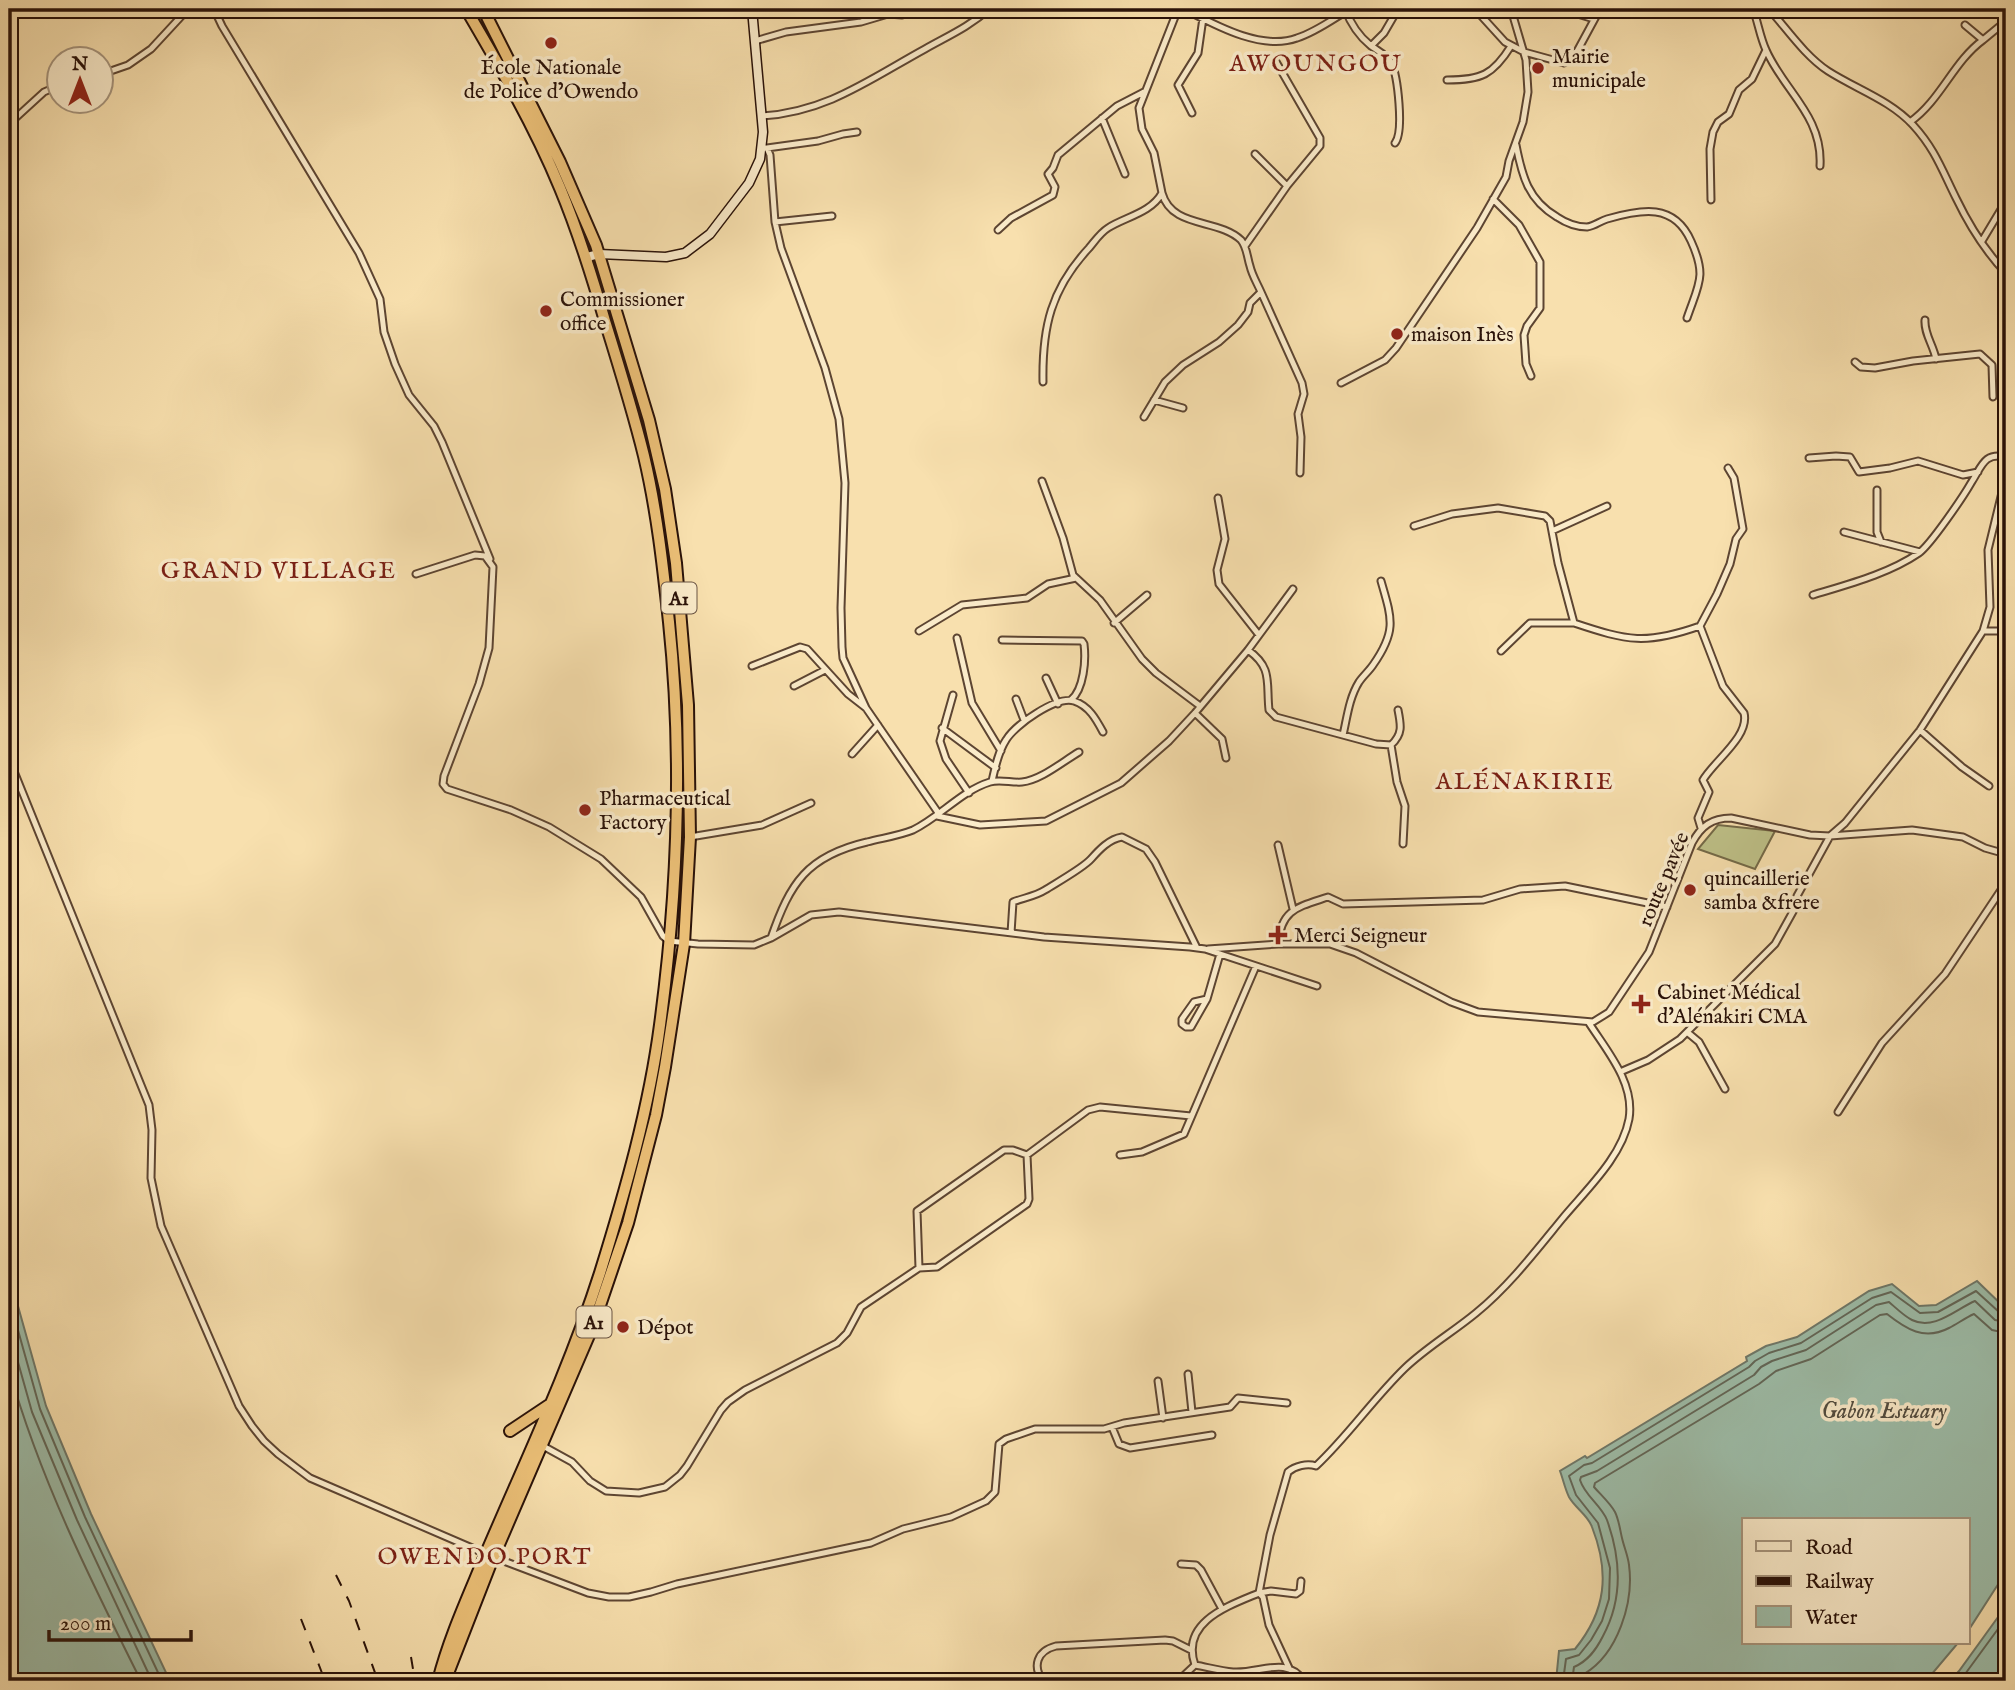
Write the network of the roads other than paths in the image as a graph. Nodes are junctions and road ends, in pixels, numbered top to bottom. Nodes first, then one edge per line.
1 (188, 9) edge
2 (214, 9) edge
3 (466, 9) edge
4 (482, 9) edge
5 (752, 9) edge
6 (989, 9) edge
7 (1178, 9) edge
8 (1184, 9) edge
9 (1398, 9) edge
10 (1475, 9) edge
11 (1511, 9) edge
12 (1561, 9) edge
13 (1600, 9) edge
14 (1753, 9) edge
15 (1769, 9) edge
16 (1347, 10) edge
17 (902, 15) dead end
18 (1203, 18) junction
19 (1594, 19) junction
20 (2006, 21) edge
21 (1965, 25) dead end
22 (1983, 40) junction
23 (755, 41) junction
24 (1371, 46) junction
25 (1511, 46) junction
26 (1766, 50) junction
27 (1524, 52) junction
28 (1275, 60) dead end
29 (116, 69) edge
30 (1447, 80) dead end
31 (46, 91) edge
32 (1144, 92) junction
33 (1192, 113) dead end
34 (762, 116) junction
35 (1102, 118) junction
36 (1910, 122) junction
37 (9, 124) edge
38 (857, 132) dead end
39 (1395, 143) dead end
40 (1516, 145) junction
41 (764, 148) junction
42 (1255, 154) dead end
43 (1820, 166) dead end
44 (1125, 174) dead end
45 (1287, 186) junction
46 (1162, 193) junction
47 (1493, 199) junction
48 (1711, 200) dead end
49 (2006, 201) edge
50 (832, 216) dead end
51 (775, 222) junction
52 (998, 230) dead end
53 (1982, 241) junction
54 (1245, 246) junction
55 (600, 258) junction
56 (586, 260) junction
57 (2006, 273) edge
58 (1261, 292) junction
59 (1687, 318) dead end
60 (1925, 320) dead end
61 (1936, 359) junction
62 (1855, 362) dead end
63 (1531, 376) dead end
64 (1043, 382) dead end
65 (1341, 383) dead end
66 (1993, 397) dead end
67 (1154, 400) junction
68 (1183, 408) dead end
69 (1144, 416) dead end
70 (2006, 457) edge
71 (1809, 458) dead end
72 (1728, 468) dead end
73 (1978, 472) junction
74 (1300, 473) dead end
75 (2006, 476) edge
76 (1042, 481) dead end
77 (1877, 490) dead end
78 (1218, 498) dead end
79 (1606, 506) dead end
80 (1414, 526) dead end
81 (1552, 531) junction
82 (1844, 533) dead end
83 (1881, 542) junction
84 (1920, 552) junction
85 (493, 567) junction
86 (415, 574) dead end
87 (1076, 578) junction
88 (1381, 582) dead end
89 (1293, 589) dead end
90 (1813, 595) dead end
91 (1147, 596) dead end
92 (1114, 623) junction
93 (1574, 623) junction
94 (1700, 626) junction
95 (919, 631) dead end
96 (1983, 631) junction
97 (2006, 631) edge
98 (1259, 635) junction
99 (957, 638) dead end
100 (1002, 640) dead end
101 (1248, 650) junction
102 (1501, 652) dead end
103 (752, 666) dead end
104 (825, 670) junction
105 (1046, 678) dead end
106 (794, 686) dead end
107 (953, 695) dead end
108 (1016, 699) dead end
109 (1071, 700) junction
110 (1058, 704) junction
111 (1200, 706) junction
112 (866, 708) junction
113 (1398, 710) dead end
114 (1195, 713) junction
115 (1024, 720) junction
116 (878, 725) junction
117 (942, 728) junction
118 (1920, 730) junction
119 (1103, 732) dead end
120 (1343, 735) junction
121 (1391, 745) junction
122 (1000, 751) junction
123 (1079, 752) dead end
124 (852, 754) dead end
125 (1226, 758) dead end
126 (9, 759) edge
127 (996, 768) junction
128 (992, 781) junction
129 (1989, 786) dead end
130 (969, 793) junction
131 (811, 803) dead end
132 (938, 815) junction
133 (1701, 828) junction
134 (1830, 835) junction
135 (690, 837) junction
136 (1403, 844) dead end
137 (1278, 845) dead end
138 (2006, 854) edge
139 (2006, 869) edge
140 (2006, 879) edge
141 (1667, 907) junction
142 (1293, 909) junction
143 (1011, 933) junction
144 (771, 938) junction
145 (669, 941) junction
146 (684, 944) junction
147 (1278, 944) junction
148 (1197, 948) junction
149 (1205, 949) junction
150 (1220, 954) junction
151 (1256, 966) junction
152 (1317, 986) dead end
153 (1207, 999) junction
154 (1589, 1023) junction
155 (1687, 1032) junction
156 (1620, 1072) junction
157 (1725, 1088) dead end
158 (1838, 1112) dead end
159 (1191, 1116) junction
160 (1027, 1155) junction
161 (1120, 1155) dead end
162 (919, 1268) junction
163 (1188, 1374) dead end
164 (1158, 1381) dead end
165 (1287, 1403) dead end
166 (549, 1405) junction
167 (1192, 1412) junction
168 (1163, 1418) junction
169 (1112, 1427) junction
170 (510, 1431) dead end
171 (1212, 1435) dead end
172 (538, 1444) junction
173 (489, 1556) junction
174 (1181, 1564) dead end
175 (1301, 1581) dead end
176 (1259, 1593) junction
177 (1222, 1609) junction
178 (1191, 1650) junction
179 (1195, 1665) junction
180 (1289, 1668) junction
181 (438, 1681) edge
182 (445, 1681) edge
183 (1043, 1681) edge
184 (1178, 1681) edge
185 (1304, 1681) edge

1 - 29 street
2 - 85 street
3 - 56 highway, A1
4 - 55 highway, A1
5 - 23 street
6 - 34 street
7 - 32 street
8 - 18 street
9 - 24 street
10 - 25 street
11 - 27 street
12 - 19 street
13 - 19 street
14 - 26 street
15 - 36 street
16 - 18 street
16 - 24 street
17 - 23 street
18 - 33 street
19 - 27 street
20 - 22 street
21 - 22 street
22 - 36 street
23 - 34 street
24 - 39 street
25 - 27 street
25 - 30 street
26 - 43 street
26 - 48 street
27 - 40 street
28 - 45 street
31 - 37 street
32 - 35 street
32 - 46 street
34 - 41 street
35 - 44 street
35 - 52 street
36 - 53 street
38 - 41 street
40 - 47 street
40 - 59 street
41 - 51 street
41 - 55 street
42 - 45 street
45 - 54 street
46 - 54 street
46 - 64 street
47 - 63 street
47 - 65 street
49 - 53 street
50 - 51 street
51 - 112 street
53 - 57 street
54 - 58 street
55 - 56 street
55 - 135 highway, A1
56 - 145 highway, A1
58 - 67 street
58 - 74 street
60 - 61 street
61 - 62 street
61 - 66 street
67 - 68 street
67 - 69 street
70 - 73 street
71 - 73 street
72 - 94 street
73 - 84 street
75 - 96 street
76 - 87 street
77 - 83 street
78 - 98 street
79 - 81 street
80 - 81 street
81 - 93 street
82 - 83 street
83 - 84 street
84 - 90 street
85 - 86 street
85 - 145 street
87 - 92 street
87 - 95 street
88 - 120 street
89 - 98 street
91 - 92 street
92 - 111 street
93 - 94 street
93 - 102 street
94 - 133 street
96 - 97 street
96 - 118 street
98 - 101 street
99 - 122 street
100 - 109 street
101 - 111 street
101 - 120 street
103 - 104 street
104 - 106 street
104 - 112 street
105 - 110 street
107 - 117 street
108 - 115 street
109 - 110 street
109 - 119 street
110 - 115 street
111 - 114 street
112 - 116 street
113 - 121 street
114 - 125 street
114 - 132 street
115 - 122 street
116 - 124 street
116 - 132 street
117 - 127 street
117 - 130 street
118 - 129 street
118 - 134 street
120 - 121 street
121 - 136 street
122 - 127 street
123 - 128 street
126 - 173 street
127 - 128 street
128 - 130 street
130 - 132 street
131 - 135 street
132 - 144 street
133 - 134 street, route pavée
133 - 141 street, route pavée
134 - 138 street, route pavée
134 - 155 street
135 - 146 highway, A1
137 - 142 street
138 - 139 street
140 - 158 street
141 - 142 street
141 - 154 street, route pavée
142 - 147 street
143 - 144 street
143 - 148 street
143 - 148 street
144 - 146 street
145 - 146 street
145 - 166 highway, A1
146 - 172 highway, A1
147 - 149 street
147 - 154 street
148 - 149 street
149 - 150 street
150 - 151 street
150 - 153 street
151 - 152 street
151 - 159 street
153 - 153 street
154 - 156 street
155 - 156 street
155 - 157 street
156 - 176 street
159 - 160 street
159 - 161 street
160 - 162 street
160 - 162 street
162 - 172 street
163 - 167 street
164 - 168 street
165 - 167 street
166 - 170 highway
166 - 172 highway, A1
167 - 168 street
168 - 169 street
169 - 171 street
169 - 173 street
172 - 173 highway, A1
173 - 181 highway, A1
173 - 182 highway, A1
174 - 177 street
175 - 176 street
176 - 177 street
176 - 180 street
177 - 178 street
178 - 179 street
178 - 183 street
179 - 180 street
179 - 184 street
180 - 185 street

